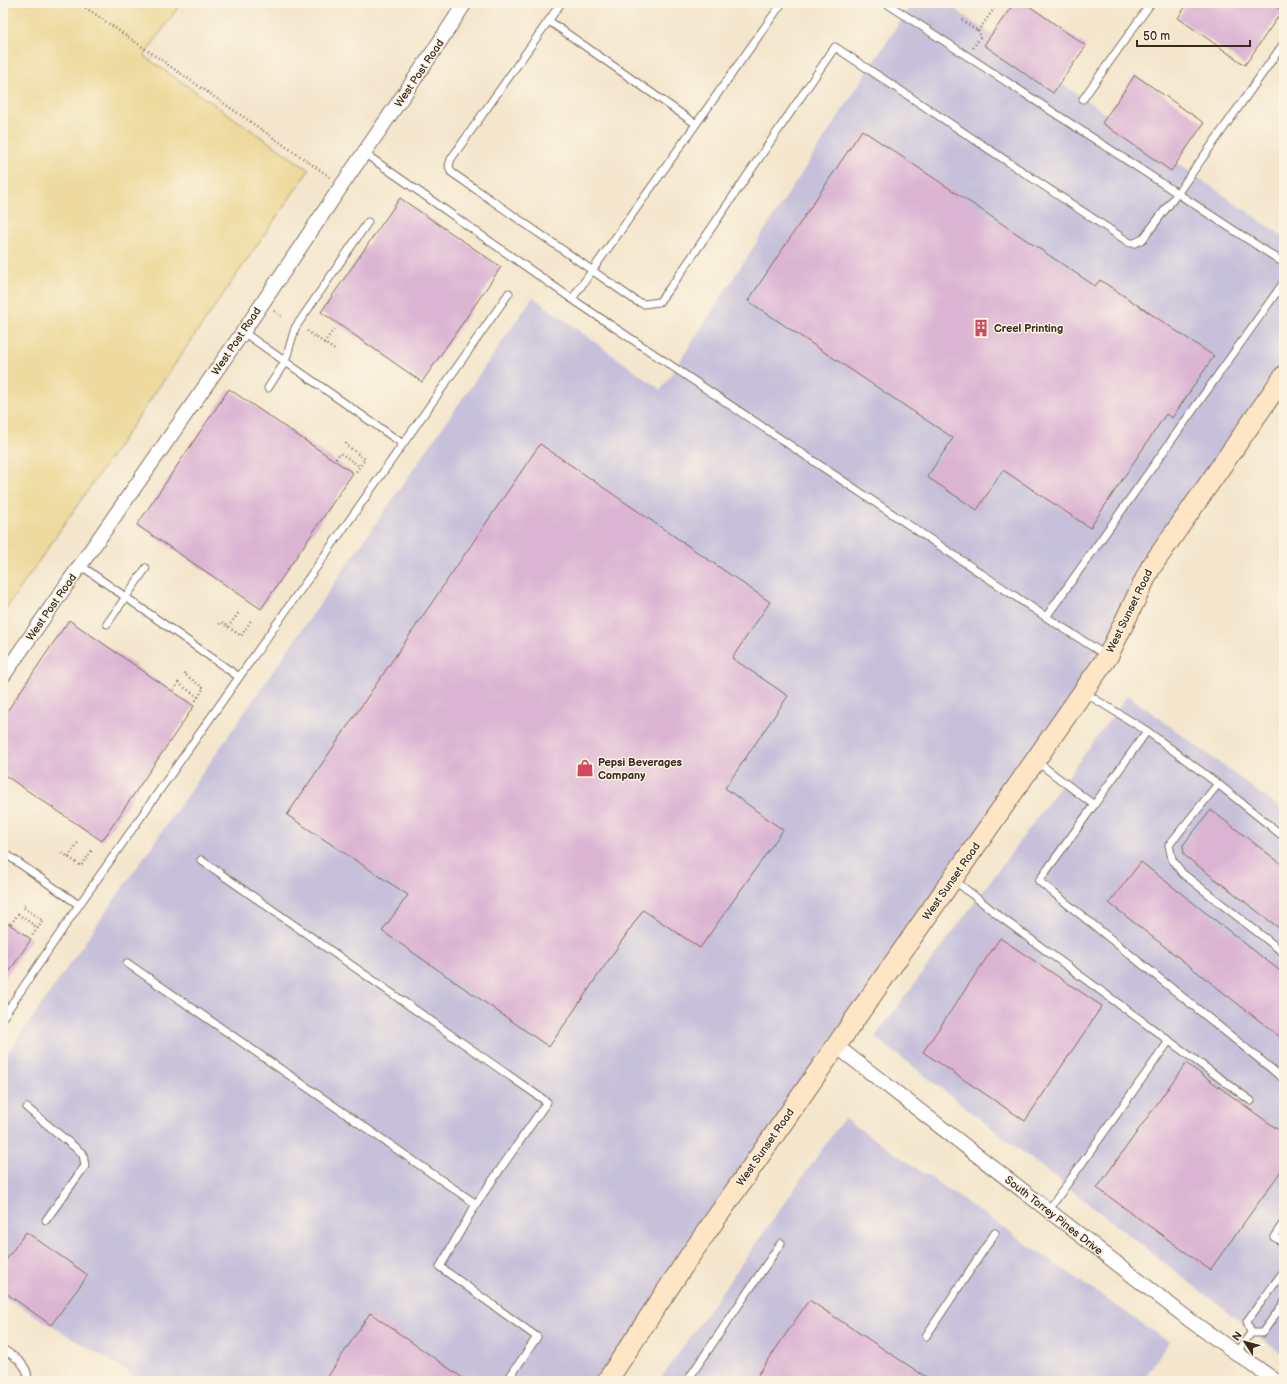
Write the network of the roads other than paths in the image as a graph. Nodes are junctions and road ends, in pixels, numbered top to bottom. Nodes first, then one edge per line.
1 (465, 3) edge
2 (561, 3) edge
3 (782, 3) edge
4 (886, 3) edge
5 (1151, 3) edge
6 (548, 21) junction
7 (1284, 43) edge
8 (1083, 100) dead end
9 (696, 124) junction
10 (364, 153) junction
11 (1177, 194) junction
12 (368, 222) dead end
13 (1284, 263) edge
14 (592, 271) junction
15 (1284, 282) edge
16 (509, 293) dead end
17 (572, 299) junction
18 (243, 332) junction
19 (286, 362) junction
20 (1284, 376) edge
21 (268, 388) dead end
22 (403, 444) junction
23 (80, 565) junction
24 (146, 568) dead end
25 (125, 597) junction
26 (1046, 617) junction
27 (107, 624) dead end
28 (1108, 656) junction
29 (3, 676) edge
30 (239, 677) junction
31 (1083, 692) junction
32 (1147, 731) junction
33 (1035, 760) junction
34 (1218, 784) junction
35 (1094, 805) junction
36 (1284, 837) edge
37 (3, 852) edge
38 (200, 860) dead end
39 (952, 878) junction
40 (79, 905) junction
41 (1284, 953) edge
42 (127, 963) dead end
43 (3, 1017) edge
44 (1169, 1041) junction
45 (835, 1045) junction
46 (1284, 1079) edge
47 (1252, 1101) dead end
48 (27, 1108) dead end
49 (476, 1204) junction
50 (1048, 1211) junction
51 (46, 1220) dead end
52 (1284, 1222) edge
53 (995, 1233) dead end
54 (781, 1243) dead end
55 (1284, 1243) edge
56 (1284, 1271) edge
57 (1284, 1303) edge
58 (1251, 1333) junction
59 (926, 1336) dead end
60 (3, 1349) edge
61 (1236, 1353) junction
62 (27, 1381) edge
63 (507, 1381) edge
64 (607, 1381) edge
65 (687, 1381) edge
66 (1276, 1381) edge

1 - 10 street, West Post Road
2 - 6 lane
3 - 9 lane
4 - 11 lane
5 - 8 lane
6 - 9 lane
6 - 14 lane
7 - 11 lane
9 - 14 lane
10 - 17 lane
10 - 18 street, West Post Road
11 - 13 lane
11 - 14 lane
12 - 19 lane
14 - 17 lane
15 - 26 lane
16 - 22 lane
17 - 26 lane
18 - 19 lane
18 - 23 street, West Post Road
19 - 21 lane
19 - 22 lane
20 - 28 main road, West Sunset Road
22 - 30 lane
23 - 25 lane
23 - 29 street, West Post Road
24 - 25 lane
25 - 27 lane
25 - 30 lane
26 - 28 lane
28 - 31 main road, West Sunset Road
30 - 40 lane
31 - 32 lane
31 - 33 main road, West Sunset Road
32 - 34 lane
32 - 35 lane
33 - 35 lane
33 - 39 main road, West Sunset Road
34 - 36 lane
34 - 41 lane
35 - 46 lane
37 - 40 lane
38 - 49 lane
39 - 44 lane
39 - 45 main road, West Sunset Road
40 - 43 lane
42 - 49 lane
44 - 47 lane
44 - 50 lane
45 - 50 street, South Torrey Pines Drive
45 - 64 main road, West Sunset Road
48 - 51 lane
49 - 63 lane
50 - 61 street, South Torrey Pines Drive
52 - 55 lane
53 - 59 lane
54 - 65 lane
56 - 58 lane
57 - 58 lane
58 - 61 lane
60 - 62 lane
61 - 66 street, South Torrey Pines Drive

